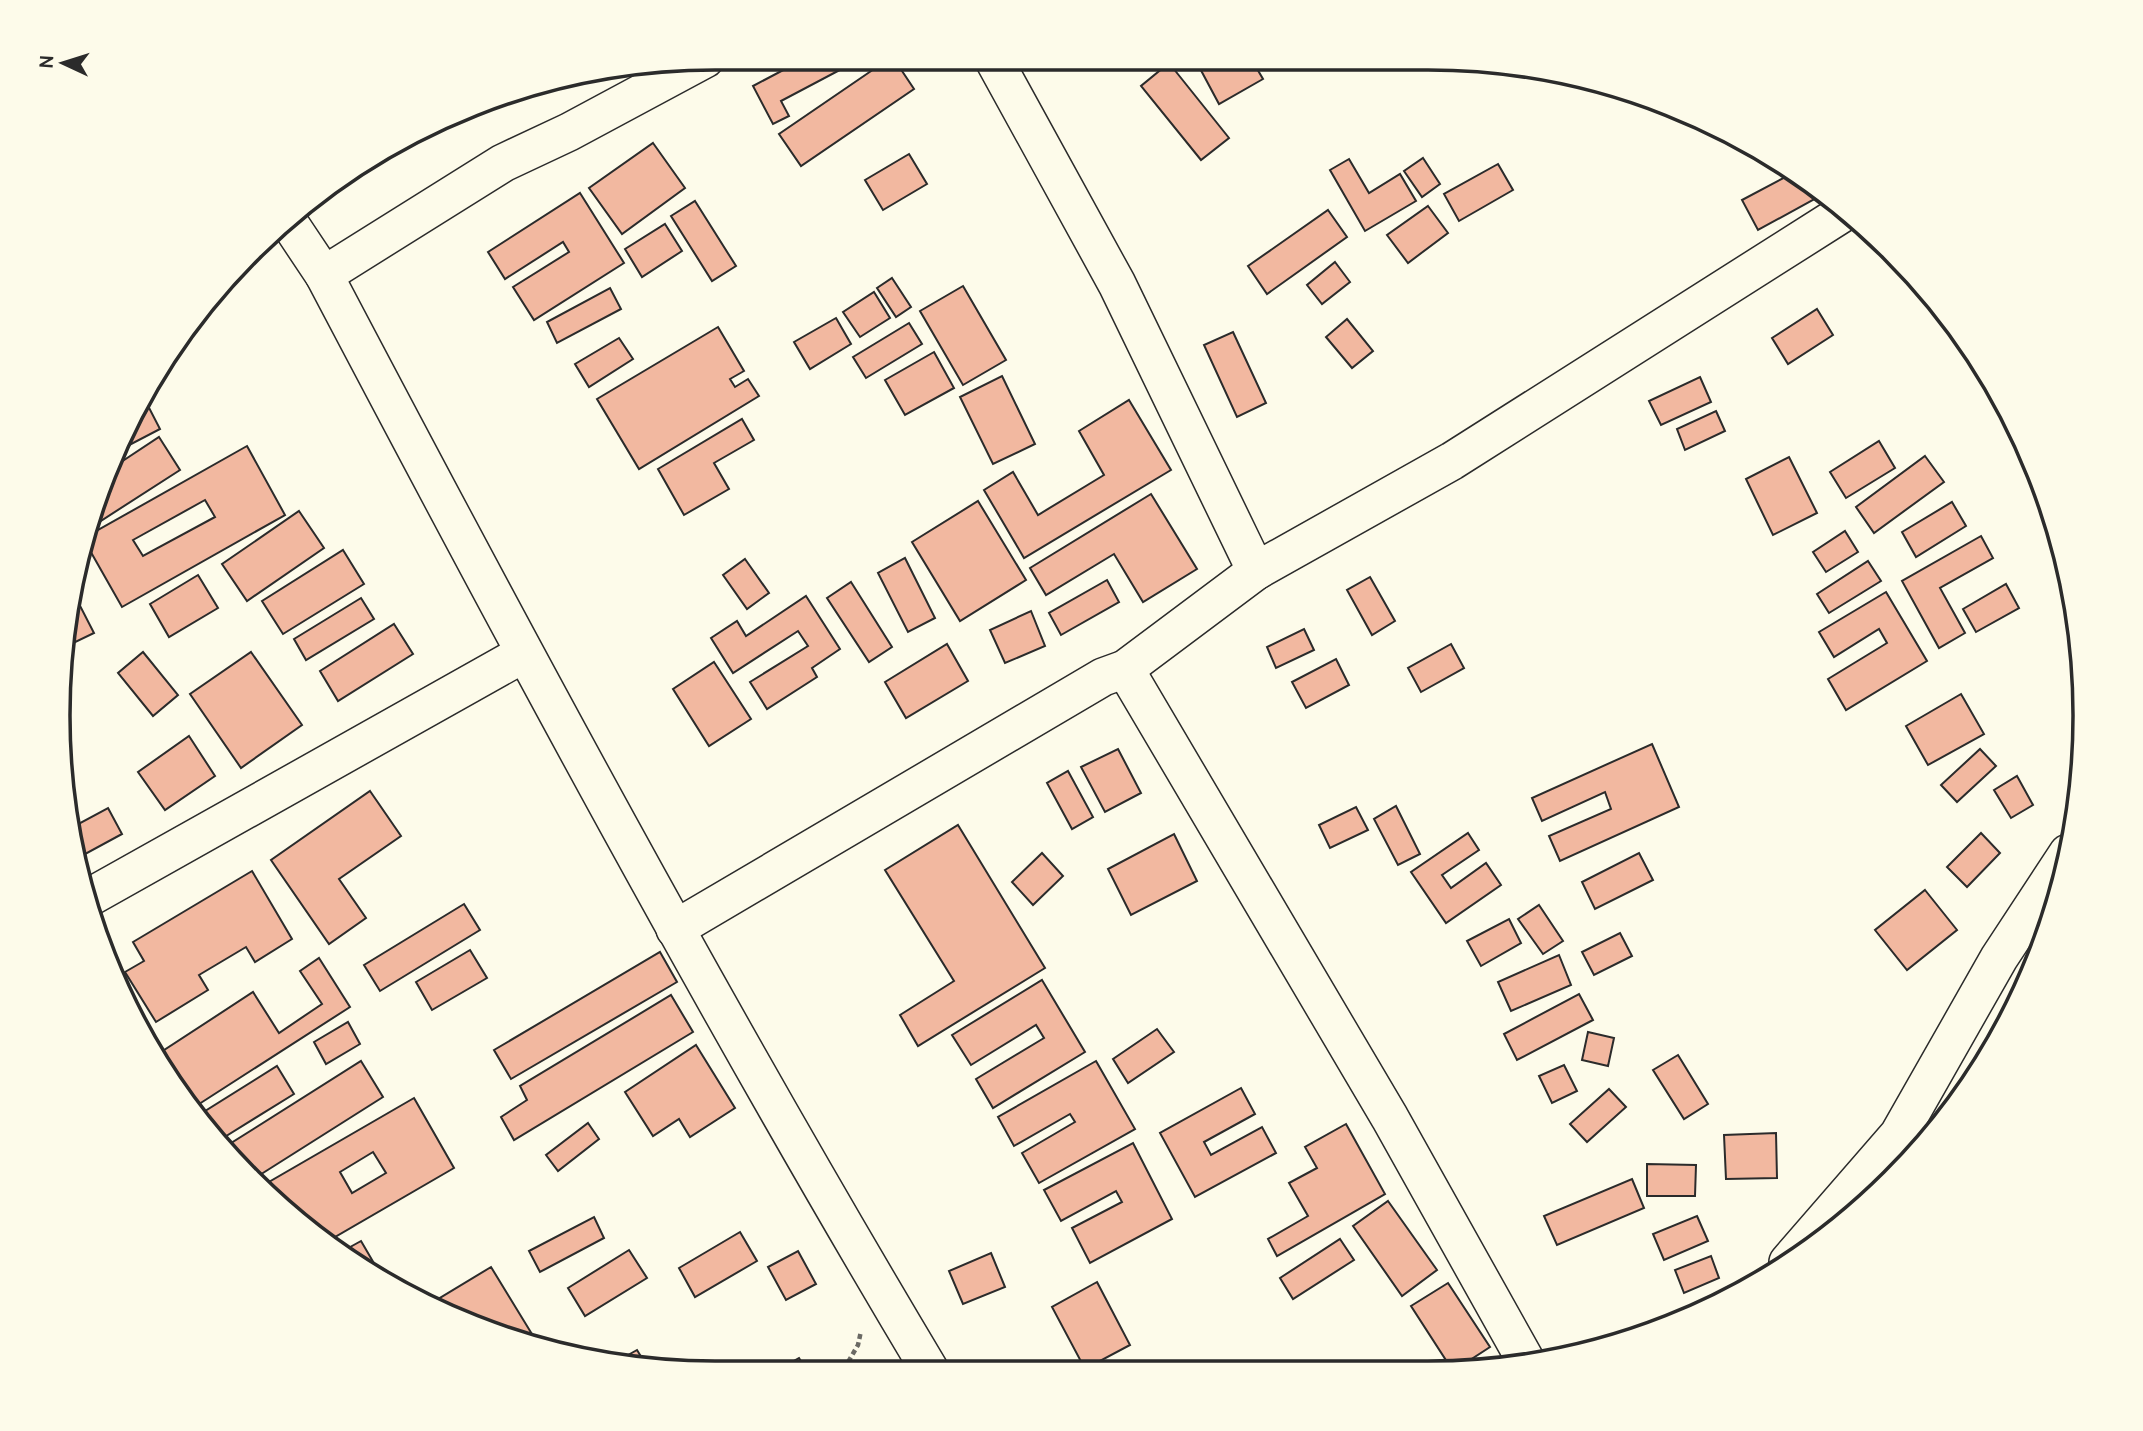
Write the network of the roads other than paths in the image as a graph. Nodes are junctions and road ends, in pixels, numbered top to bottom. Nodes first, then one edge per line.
1 (999, 70) edge
2 (685, 71) edge
3 (1837, 217) edge
4 (292, 228) edge
5 (324, 275) junction
6 (1256, 571) junction
7 (523, 654) junction
8 (1125, 669) junction
9 (2053, 877) edge
10 (95, 894) edge
11 (676, 929) junction
12 (1814, 1233) edge
13 (1522, 1354) edge
14 (924, 1361) edge

1 - 6 street
2 - 5 street
3 - 6 street
4 - 5 street
5 - 7 street
6 - 8 street
7 - 10 street
7 - 11 street
8 - 11 street
8 - 13 street
9 - 12 street
11 - 14 street

